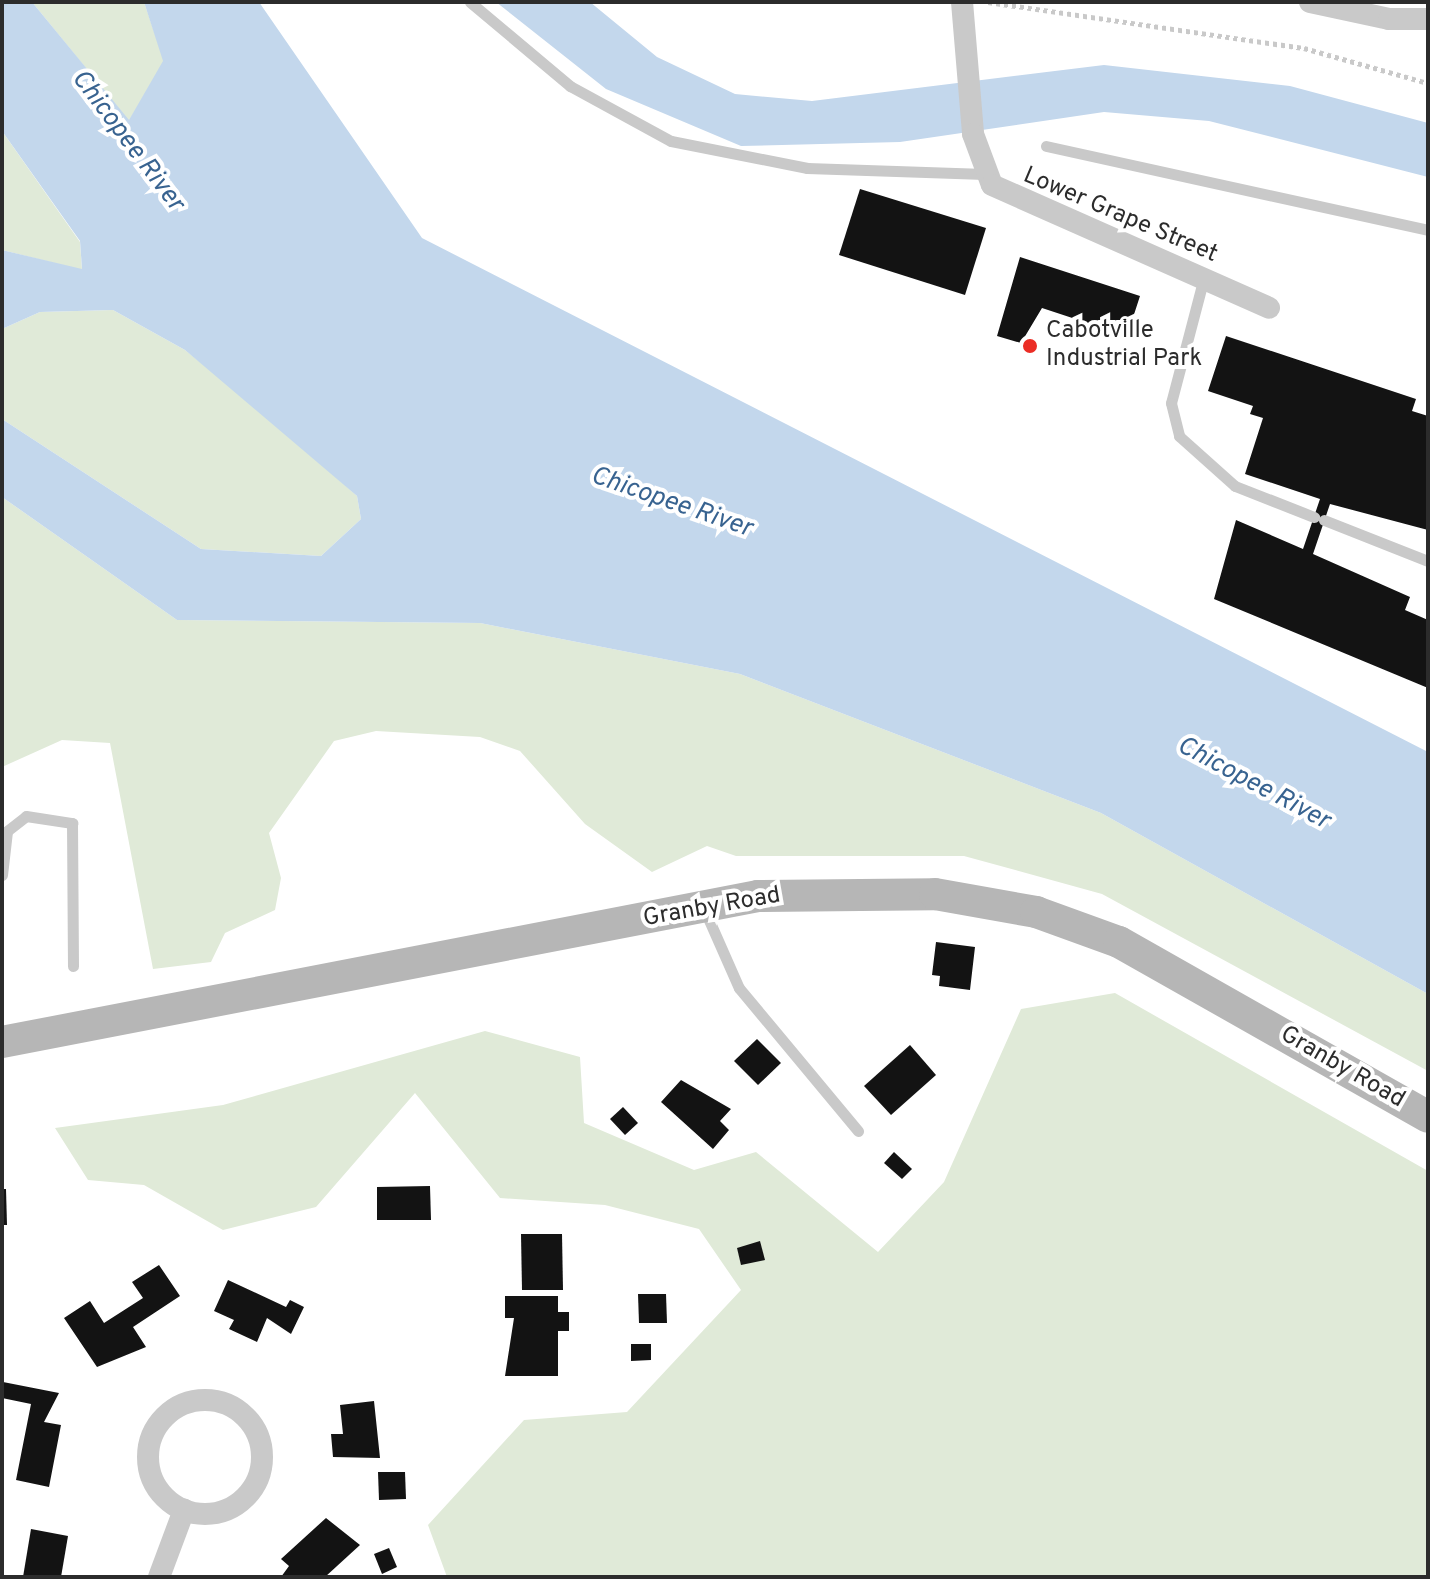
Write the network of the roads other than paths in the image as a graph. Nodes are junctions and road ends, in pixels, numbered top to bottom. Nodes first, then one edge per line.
1 (470, 2) edge
2 (962, 2) edge
3 (1310, 2) edge
4 (1428, 19) edge
5 (1046, 146) dead end
6 (985, 174) junction
7 (1428, 230) edge
8 (1203, 281) junction
9 (1269, 308) dead end
10 (1428, 561) edge
11 (2, 875) edge
12 (703, 907) junction
13 (73, 966) dead end
14 (2, 1042) edge
15 (1428, 1117) edge
16 (858, 1131) dead end
17 (184, 1510) junction
18 (159, 1577) edge

1 - 6 lane
2 - 6 street
3 - 4 street
5 - 7 lane
6 - 8 street, Lower Grape Street
8 - 9 street, Lower Grape Street
8 - 10 lane
11 - 13 lane
12 - 14 main road, Granby Road
12 - 15 main road, Granby Road
12 - 16 lane
17 - 17 street
17 - 18 street

